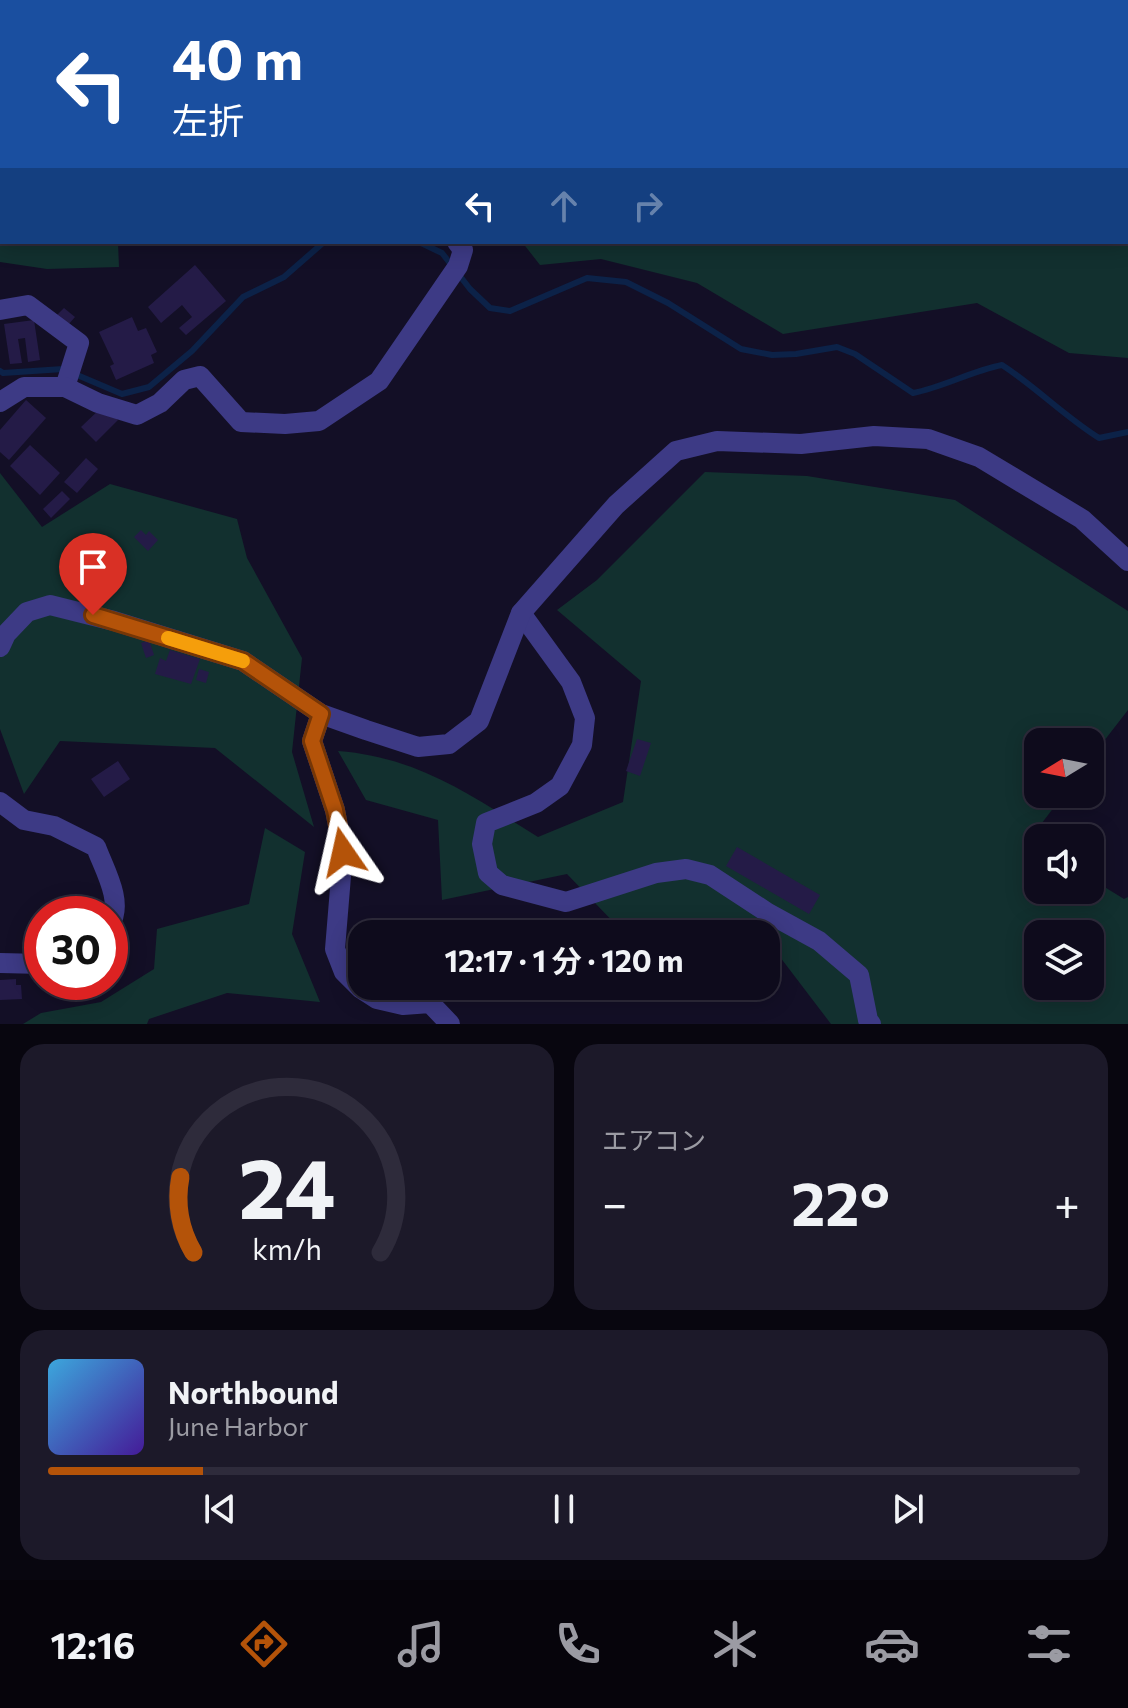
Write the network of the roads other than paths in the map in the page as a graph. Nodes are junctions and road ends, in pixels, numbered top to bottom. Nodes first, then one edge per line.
1 (458, 244) edge
2 (0, 310) edge
3 (65, 387) junction
4 (0, 402) edge
5 (1128, 561) edge
6 (521, 613) junction
7 (0, 647) edge
8 (321, 714) junction
9 (0, 802) edge
10 (114, 896) edge
11 (0, 963) edge
12 (24, 964) edge
13 (450, 1024) edge
14 (871, 1024) edge

1 - 3 street
2 - 3 street
3 - 4 street
5 - 6 street
6 - 8 street
6 - 14 street
7 - 8 street
8 - 13 street
9 - 10 street
11 - 12 street

